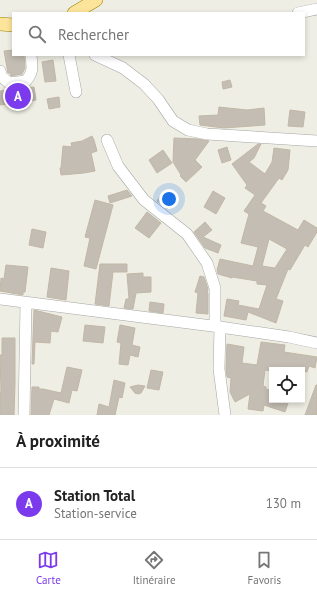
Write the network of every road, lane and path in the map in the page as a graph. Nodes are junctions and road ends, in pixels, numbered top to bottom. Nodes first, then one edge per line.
1 (93, 1) edge
2 (317, 9) edge
3 (76, 12) edge
4 (303, 12) edge
5 (0, 24) edge
6 (12, 25) edge
7 (31, 56) edge
8 (69, 56) edge
9 (97, 56) edge
10 (0, 71) edge
11 (76, 92) dead end
12 (107, 140) dead end
13 (317, 141) edge
14 (0, 299) edge
15 (26, 302) junction
16 (218, 326) junction
17 (317, 343) edge
18 (24, 415) edge
19 (226, 415) edge

1 - 3 main road
2 - 4 street
5 - 6 main road
7 - 10 street
8 - 11 street
9 - 13 street
12 - 16 street
14 - 15 street
15 - 16 street
15 - 18 street
16 - 17 street
16 - 19 street

